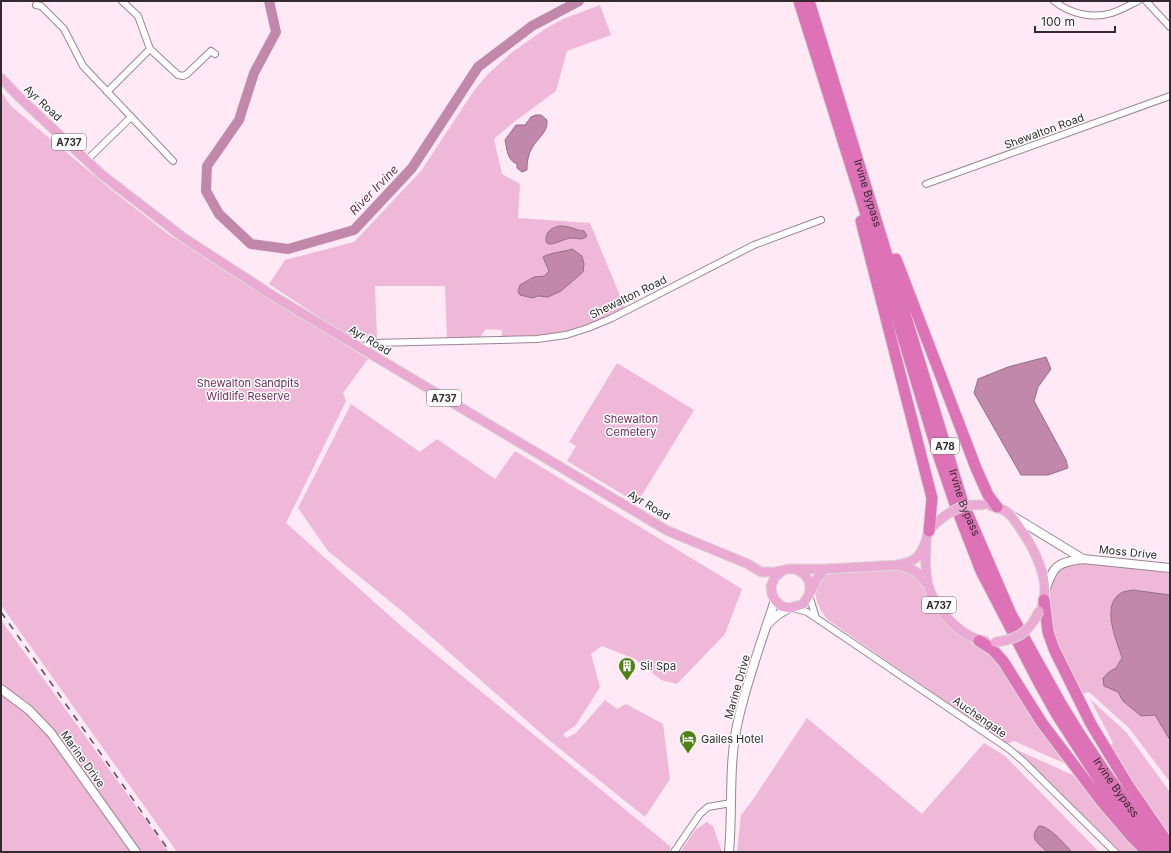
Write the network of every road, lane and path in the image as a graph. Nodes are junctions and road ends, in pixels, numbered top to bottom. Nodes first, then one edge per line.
1 (122, 1) edge
2 (799, 1) edge
3 (809, 1) edge
4 (1054, 1) edge
5 (1138, 1) edge
6 (1146, 1) edge
7 (36, 5) dead end
8 (1170, 27) edge
9 (150, 49) junction
10 (215, 54) dead end
11 (1, 78) edge
12 (107, 92) junction
13 (1170, 96) edge
14 (834, 112) junction
15 (131, 117) junction
16 (87, 160) junction
17 (173, 160) dead end
18 (860, 163) junction
19 (926, 184) dead end
20 (820, 220) dead end
21 (361, 348) junction
22 (997, 507) junction
23 (1009, 514) junction
24 (928, 534) junction
25 (1083, 559) junction
26 (897, 565) junction
27 (1170, 568) edge
28 (825, 569) junction
29 (796, 570) junction
30 (782, 571) junction
31 (761, 572) junction
32 (929, 587) junction
33 (809, 595) junction
34 (1044, 596) junction
35 (773, 597) junction
36 (792, 608) junction
37 (816, 618) junction
38 (766, 626) junction
39 (979, 641) junction
40 (1, 690) edge
41 (730, 803) junction
42 (1170, 847) edge
43 (136, 852) edge
44 (674, 852) edge
45 (729, 852) edge
46 (1116, 852) edge
47 (1147, 852) edge
48 (1155, 852) edge
49 (1166, 852) edge

1 - 9 street
2 - 14 highway, Irvine Bypass / A78
3 - 18 highway, Irvine Bypass / A78
4 - 5 street
6 - 8 street
7 - 12 street
9 - 10 street
9 - 12 street
11 - 16 main road, Ayr Road / A737
12 - 15 street
13 - 19 street, Shewalton Road
14 - 24 highway
14 - 48 highway, Irvine Bypass / A78
15 - 16 street
15 - 17 street
16 - 21 main road, Ayr Road / A737
18 - 22 highway
18 - 49 highway, Irvine Bypass / A78
20 - 21 street, Shewalton Road
21 - 31 main road, Ayr Road / A737
22 - 23 main road, A737
22 - 24 main road, A737, bridge
23 - 25 street, Moss Drive
23 - 34 main road, A737
24 - 26 main road, A737
24 - 32 main road, A737
25 - 27 street, Moss Drive
25 - 34 street, Moss Drive
26 - 28 main road, A737
26 - 32 main road, A737
28 - 29 main road, A737
28 - 33 main road
29 - 30 main road, A737
29 - 33 main road
30 - 31 main road, A737
30 - 35 main road
31 - 35 main road
32 - 39 main road, A737
33 - 36 main road
33 - 37 street
34 - 39 main road, A737, bridge
34 - 42 highway
35 - 36 main road
35 - 38 street, Marine Drive
36 - 37 street, Auchengate
36 - 38 street
37 - 46 street, Auchengate
38 - 41 street, Marine Drive
39 - 47 highway
40 - 43 street, Marine Drive
41 - 44 street
41 - 45 street, Marine Drive

